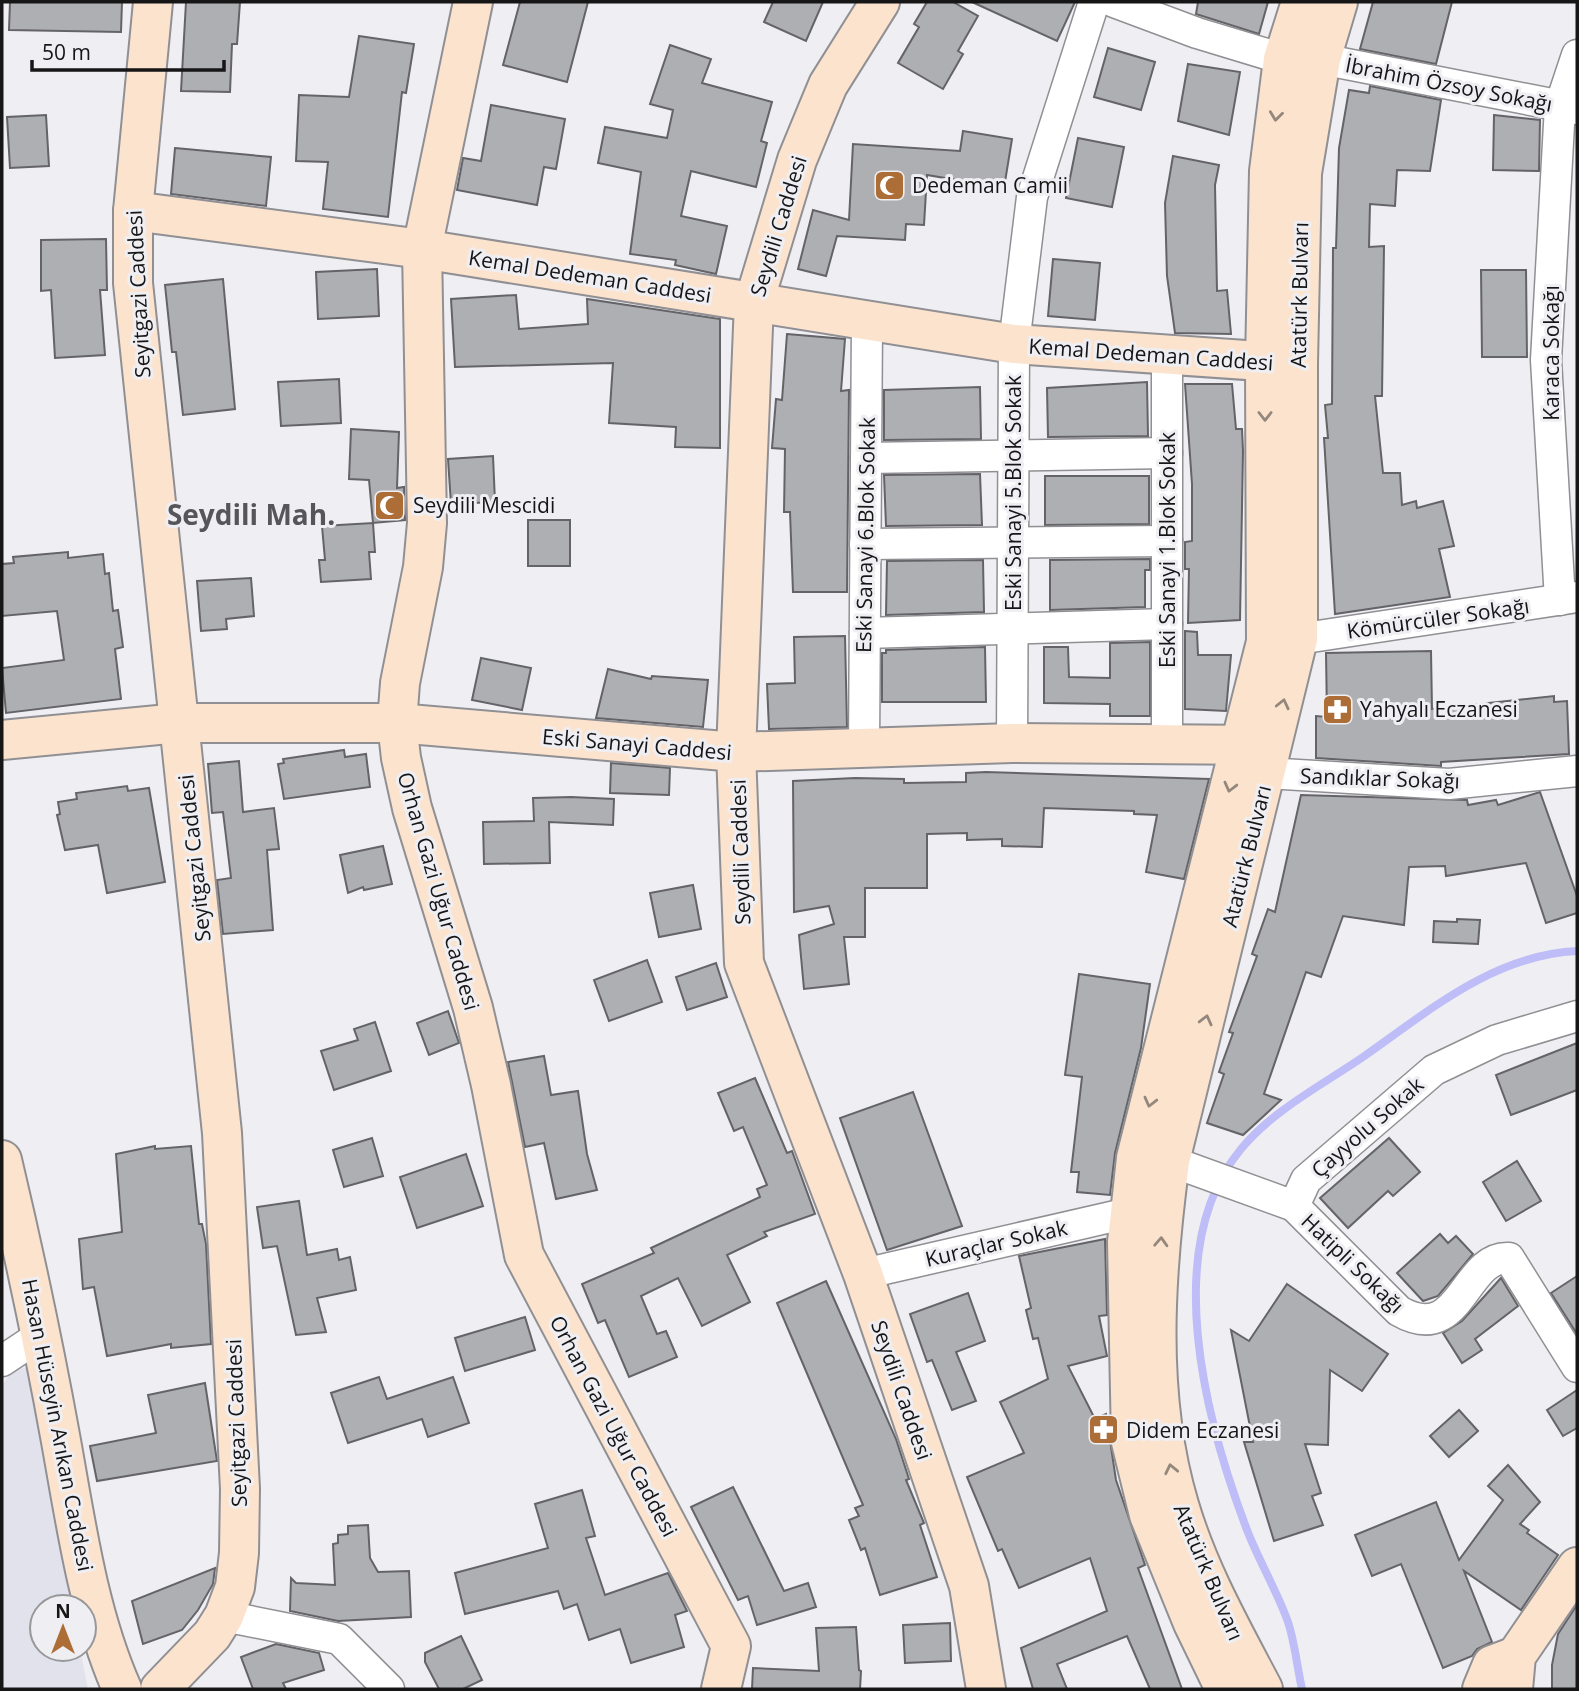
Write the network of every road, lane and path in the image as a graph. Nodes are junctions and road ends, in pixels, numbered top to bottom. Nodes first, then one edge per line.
1 (153, 2) edge
2 (473, 2) edge
3 (880, 2) edge
4 (1094, 2) edge
5 (1114, 2) edge
6 (1301, 2) edge
7 (1338, 2) edge
8 (1577, 55) edge
9 (1283, 59) junction
10 (1321, 59) junction
11 (1569, 107) edge
12 (133, 211) junction
13 (422, 249) junction
14 (754, 302) junction
15 (867, 322) junction
16 (1014, 344) junction
17 (1167, 357) junction
18 (1281, 363) junction
19 (1167, 453) junction
20 (1014, 456) junction
21 (866, 458) junction
22 (1167, 541) junction
23 (865, 544) junction
24 (1013, 544) junction
25 (1569, 598) edge
26 (1167, 624) junction
27 (1012, 629) junction
28 (864, 633) junction
29 (1298, 639) junction
30 (178, 723) junction
31 (397, 723) junction
32 (2, 740) edge
33 (1012, 743) junction
34 (1167, 743) junction
35 (863, 748) junction
36 (736, 752) junction
37 (1260, 754) junction
38 (1577, 771) edge
39 (1577, 1016) edge
40 (2, 1160) edge
41 (1170, 1161) junction
42 (1294, 1206) junction
43 (1128, 1213) junction
44 (863, 1274) junction
45 (41, 1335) junction
46 (2, 1361) edge
47 (1577, 1367) edge
48 (1577, 1567) edge
49 (224, 1616) junction
50 (1514, 1672) edge
51 (122, 1689) edge
52 (160, 1689) edge
53 (389, 1689) edge
54 (721, 1689) edge
55 (986, 1689) edge
56 (1225, 1689) edge
57 (1263, 1689) edge
58 (1482, 1689) edge

1 - 12 street, Seyitgazi Caddesi
2 - 13 street, Orhan Gazi Uğur Caddesi
3 - 14 street, Seydili Caddesi
4 - 16 street, Eski Sanayi 5.Blok Sokak
5 - 9 street
6 - 9 street, Atatürk Bulvarı
7 - 10 street, Atatürk Bulvarı
8 - 11 street, Karaca Sokağı
9 -> 18 street, Atatürk Bulvarı
10 - 11 street, İbrahim Özsoy Sokağı
10 - 18 street, Atatürk Bulvarı
11 - 25 street, Karaca Sokağı
12 - 13 street, Kemal Dedeman Caddesi
12 - 30 street, Seyitgazi Caddesi
13 - 14 street, Kemal Dedeman Caddesi
13 - 31 street, Orhan Gazi Uğur Caddesi
14 - 15 street, Kemal Dedeman Caddesi
14 - 36 street, Seydili Caddesi
15 - 16 street, Kemal Dedeman Caddesi
15 - 21 street, Eski Sanayi 6.Blok Sokak
16 - 17 street, Kemal Dedeman Caddesi
16 - 20 street, Eski Sanayi 5.Blok Sokak
17 - 18 street, Kemal Dedeman Caddesi
17 - 19 street, Eski Sanayi 1.Blok Sokak
18 - 29 street, Atatürk Bulvarı
18 -> 37 street, Atatürk Bulvarı
19 - 20 street
19 - 22 street, Eski Sanayi 1.Blok Sokak
20 - 21 street
20 - 24 street, Eski Sanayi 5.Blok Sokak
21 - 23 street, Eski Sanayi 6.Blok Sokak
22 - 24 street
22 - 26 street, Eski Sanayi 1.Blok Sokak
23 - 24 street
23 - 28 street, Eski Sanayi 6.Blok Sokak
24 - 27 street, Eski Sanayi 5.Blok Sokak
25 - 29 street, Kömürcüler Sokağı
26 - 27 street
26 - 34 street, Eski Sanayi 1.Blok Sokak
27 - 28 street
27 - 33 street, Eski Sanayi 5.Blok Sokak
28 - 35 street, Eski Sanayi 6.Blok Sokak
37 -> 29 street, Atatürk Bulvarı
30 - 31 street, Eski Sanayi Caddesi
30 - 32 street, Eski Sanayi Caddesi
30 - 49 street, Seyitgazi Caddesi
31 - 36 street, Eski Sanayi Caddesi
31 - 54 street, Orhan Gazi Uğur Caddesi
33 - 34 street, Eski Sanayi Caddesi
33 - 35 street, Eski Sanayi Caddesi
34 - 37 street, Eski Sanayi Caddesi
35 - 36 street, Eski Sanayi Caddesi
36 - 44 street, Seydili Caddesi
37 - 38 street, Sandıklar Sokağı
41 -> 37 street, Atatürk Bulvarı
37 -> 43 street, Atatürk Bulvarı
39 - 42 street, Çayyolu Sokak
40 - 45 street, Hasan Hüseyin Arıkan Caddesi
41 - 42 street
57 -> 41 street, Atatürk Bulvarı
42 - 47 street, Hatipli Sokağı
43 - 44 street, Kuraçlar Sokak
43 - 56 street, Atatürk Bulvarı
44 - 55 street, Seydili Caddesi
45 - 46 street
45 - 51 street, Hasan Hüseyin Arıkan Caddesi
48 - 50 street
49 - 52 street, Seyitgazi Caddesi
49 - 53 street
50 - 58 street

